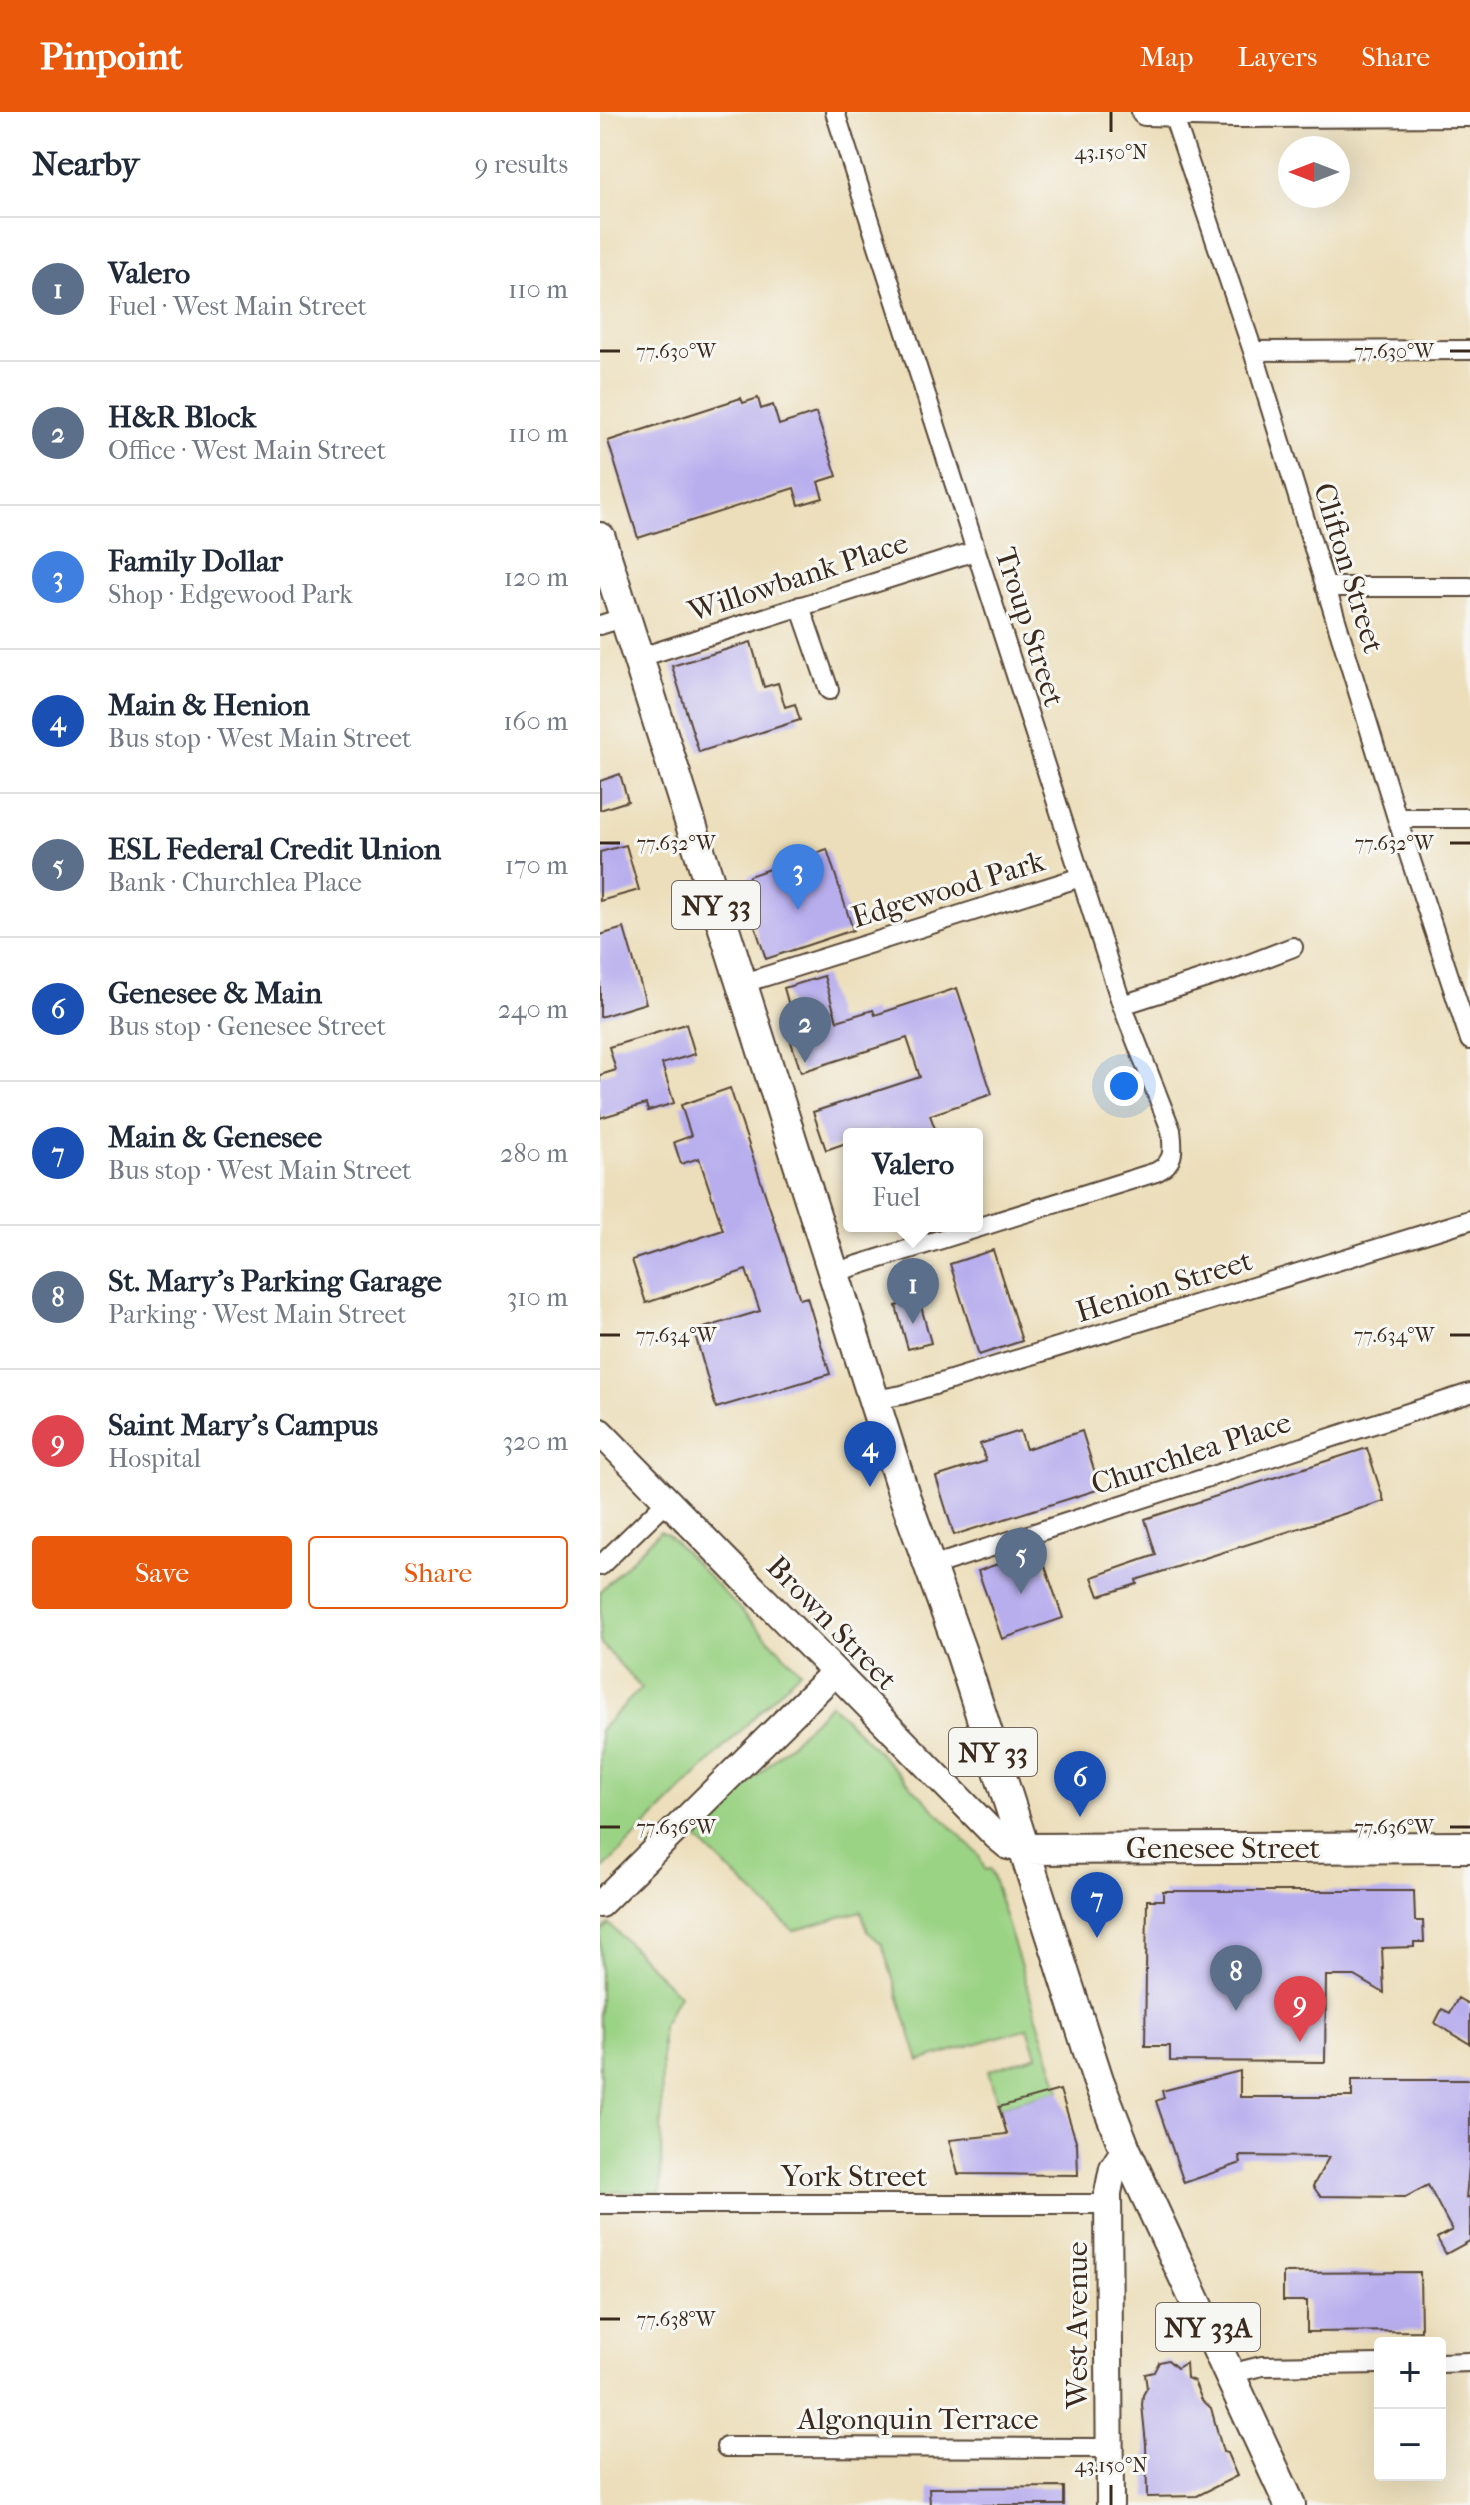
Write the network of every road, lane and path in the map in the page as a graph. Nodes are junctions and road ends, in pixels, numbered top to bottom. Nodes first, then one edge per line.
1 (835, 112) edge
2 (1145, 112) edge
3 (1172, 112) edge
4 (1470, 113) edge
5 (1470, 350) edge
6 (1253, 351) junction
7 (600, 538) edge
8 (975, 551) junction
9 (1325, 587) junction
10 (1470, 587) edge
11 (800, 606) junction
12 (613, 621) edge
13 (638, 658) junction
14 (829, 690) dead end
15 (1397, 818) junction
16 (1470, 818) edge
17 (1081, 877) junction
18 (1293, 947) dead end
19 (741, 984) junction
20 (1122, 1005) junction
21 (1470, 1040) edge
22 (1470, 1220) edge
23 (983, 1226) edge
24 (964, 1232) edge
25 (833, 1273) junction
26 (1470, 1393) edge
27 (874, 1400) junction
28 (600, 1432) edge
29 (668, 1500) junction
30 (600, 1566) edge
31 (929, 1567) junction
32 (835, 1672) junction
33 (1470, 1847) edge
34 (1023, 1849) junction
35 (600, 1904) edge
36 (1125, 2149) junction
37 (600, 2204) edge
38 (1108, 2204) junction
39 (1470, 2362) edge
40 (1446, 2363) edge
41 (1374, 2364) edge
42 (1229, 2374) junction
43 (726, 2447) dead end
44 (1110, 2448) junction
45 (1110, 2505) edge
46 (1290, 2505) edge

1 - 8 street, Troup Street
2 - 3 main road
3 - 4 main road
3 - 6 street, Clifton Street
5 - 6 street
6 - 9 street, Clifton Street
7 - 12 main road, NY 33
8 - 11 street, Willowbank Place
8 - 17 street, Troup Street
9 - 10 street
9 - 15 street, Clifton Street
11 - 13 street, Willowbank Place
11 - 14 street
12 - 13 main road, NY 33
13 - 19 main road, NY 33
15 - 16 street
15 - 21 street, Clifton Street
17 - 19 street, Edgewood Park
17 - 20 street, Troup Street
18 - 20 street
19 - 25 main road, NY 33
20 - 23 street, Troup Street
22 - 27 street, Henion Street
24 - 25 street, Troup Street
25 - 27 main road, NY 33
26 - 31 street, Churchlea Place
27 - 31 main road, NY 33
28 - 29 main road, Brown Street
29 - 30 street
29 - 32 main road, Brown Street
31 - 34 main road, NY 33
32 - 34 main road, Brown Street
32 - 35 main road
33 - 34 main road, Genesee Street
34 - 36 main road, NY 33
36 - 38 main road, West Avenue
36 - 42 main road, NY 33A
37 - 38 street, York Street
38 - 44 main road, West Avenue
39 - 40 street
41 - 42 street
42 - 46 main road, NY 33A
43 - 44 street, Algonquin Terrace
44 - 45 main road, West Avenue

